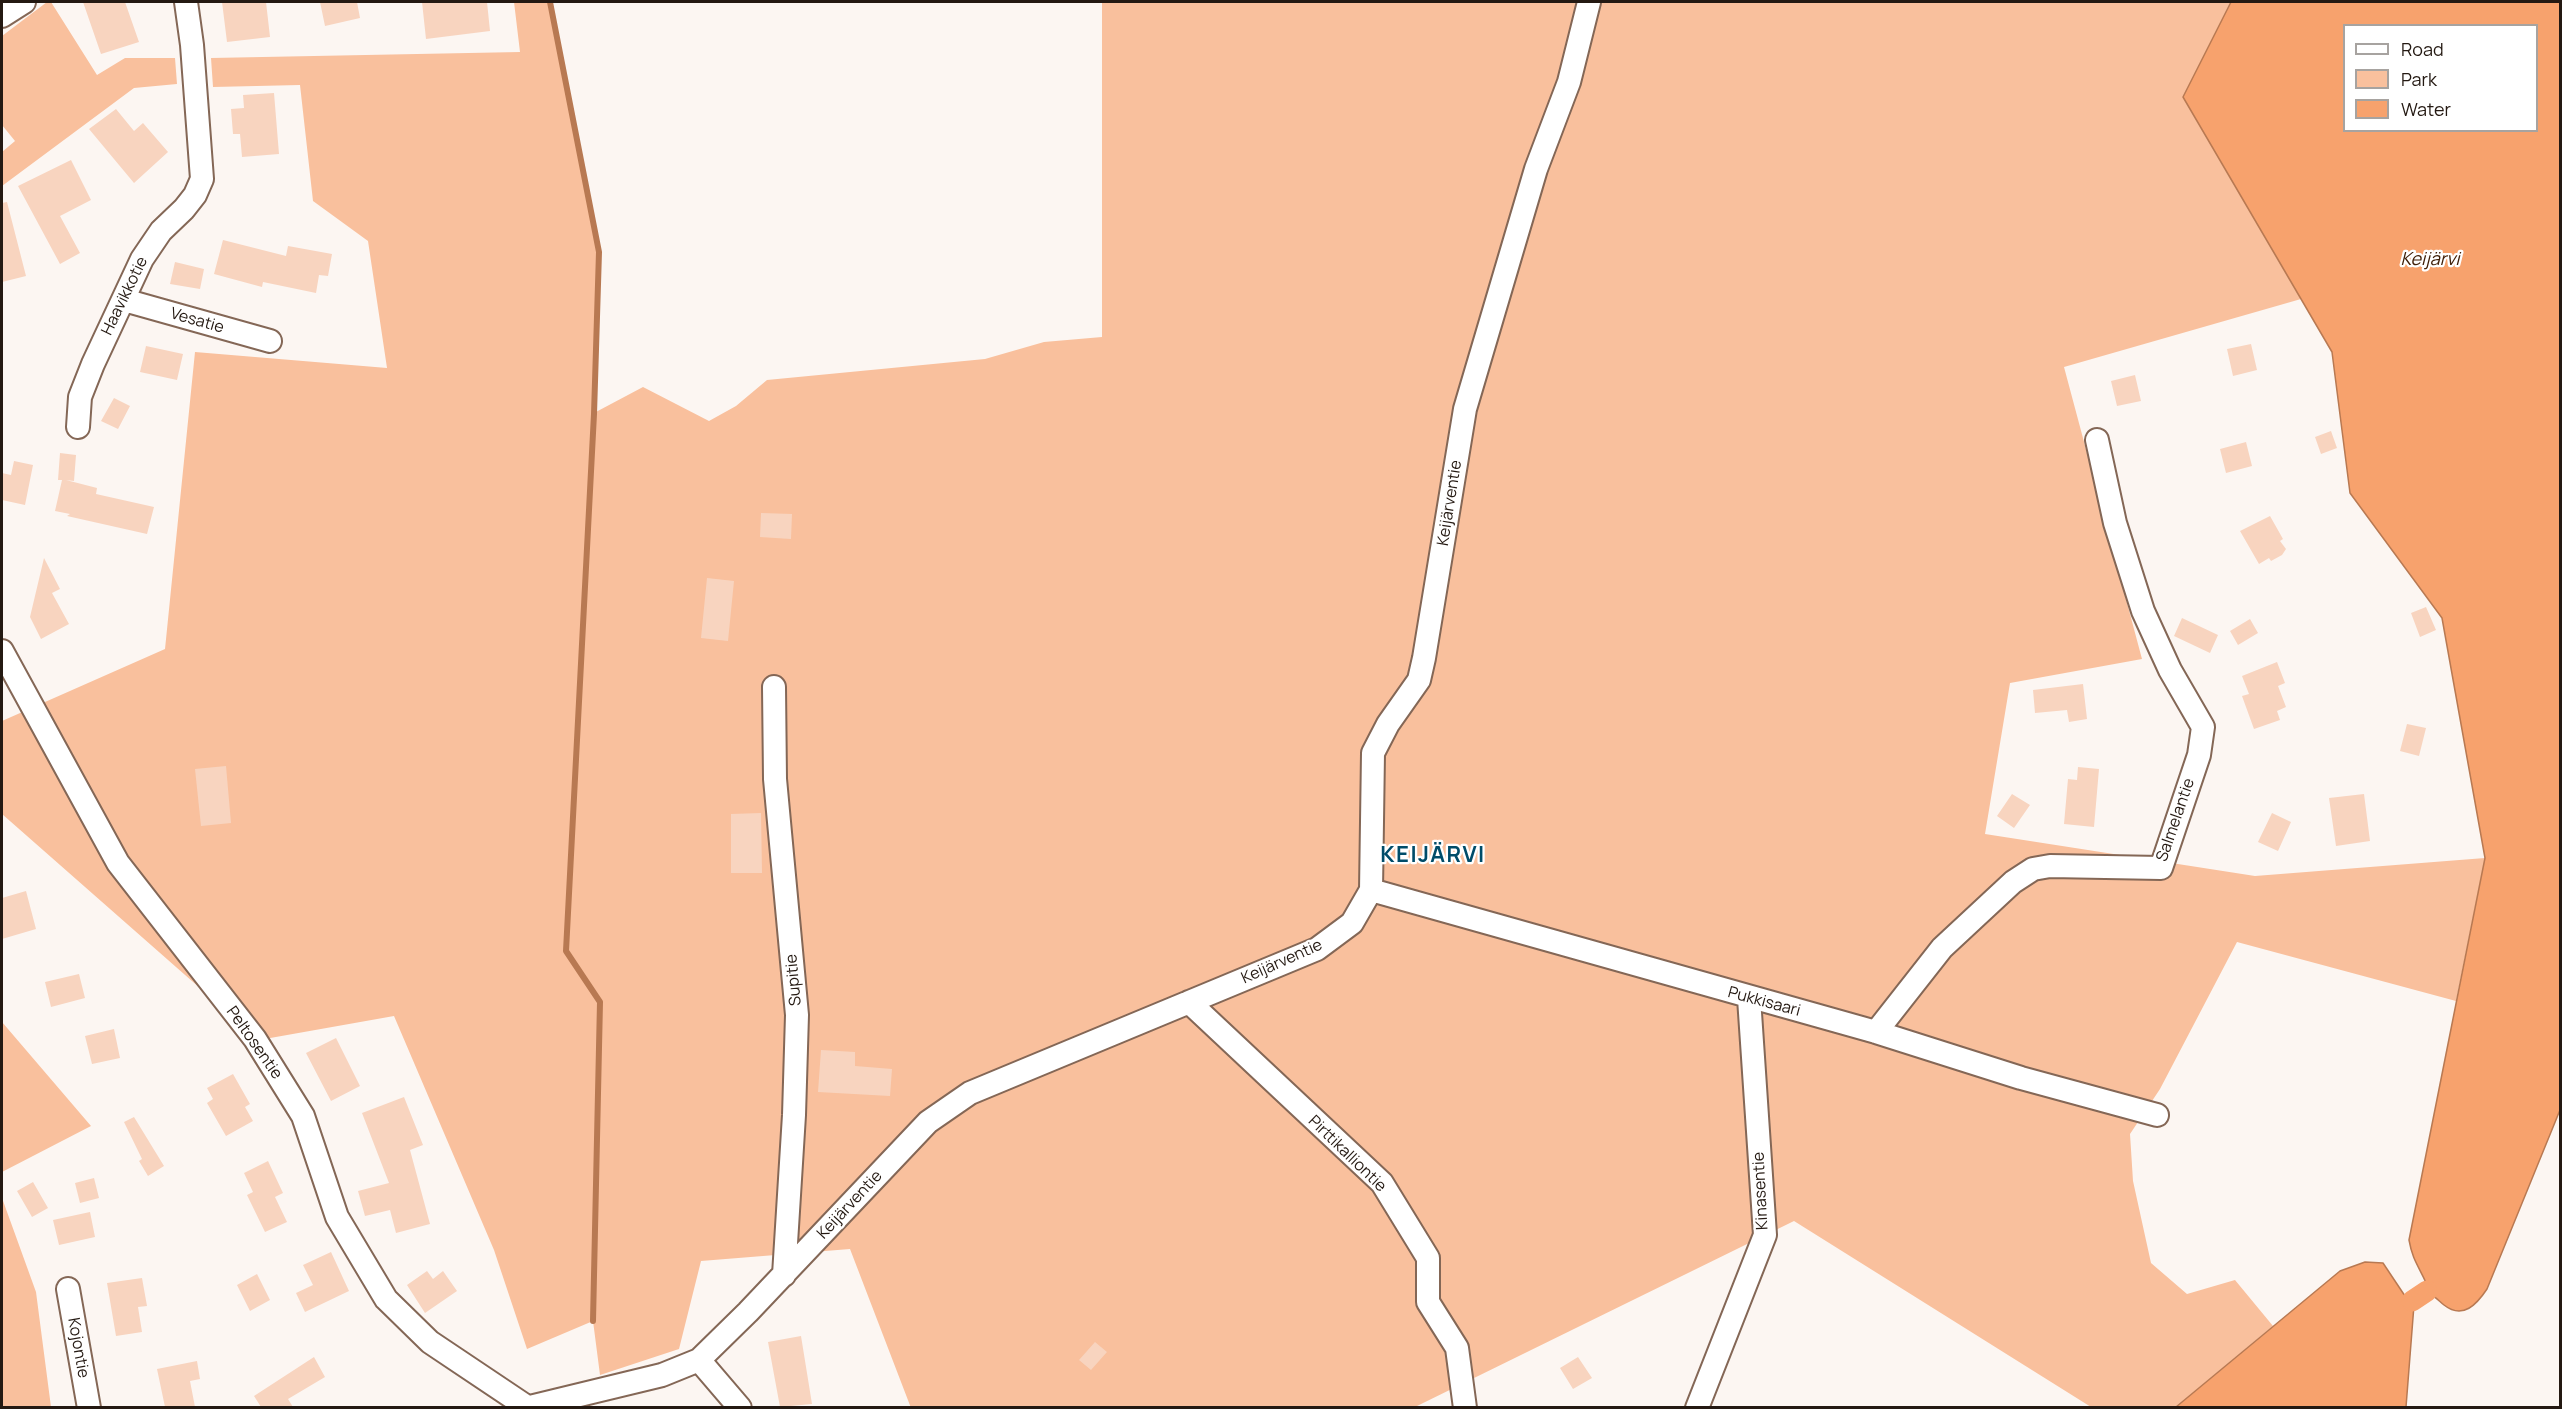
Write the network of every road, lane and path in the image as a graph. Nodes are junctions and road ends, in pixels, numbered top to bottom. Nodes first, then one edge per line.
1 (24, 2) edge
2 (186, 2) edge
3 (1589, 2) edge
4 (2, 16) edge
5 (124, 300) junction
6 (270, 341) dead end
7 (78, 427) dead end
8 (2097, 440) dead end
9 (2, 651) edge
10 (774, 687) dead end
11 (1371, 890) junction
12 (1749, 998) junction
13 (1189, 1002) junction
14 (1876, 1032) junction
15 (2157, 1115) dead end
16 (784, 1275) junction
17 (68, 1289) dead end
18 (699, 1360) junction
19 (89, 1407) edge
20 (527, 1407) edge
21 (740, 1407) edge
22 (1465, 1407) edge
23 (1697, 1407) edge

1 - 4 street
2 - 5 street, Haavikkotie
3 - 11 street, Keijärventie
5 - 6 street, Vesatie
5 - 7 street, Haavikkotie
8 - 14 street, Salmelantie
9 - 20 street, Peltosentie
10 - 16 street, Supitie
11 - 12 street, Pukkisaari
11 - 13 street, Keijärventie
12 - 14 street, Pukkisaari
12 - 23 street, Kinasentie
13 - 16 street, Keijärventie
13 - 22 street, Pirttikalliontie
14 - 15 street, Pukkisaari
16 - 18 street, Keijärventie
17 - 19 street, Kojontie
18 - 20 street, Keijärventie
18 - 21 street

